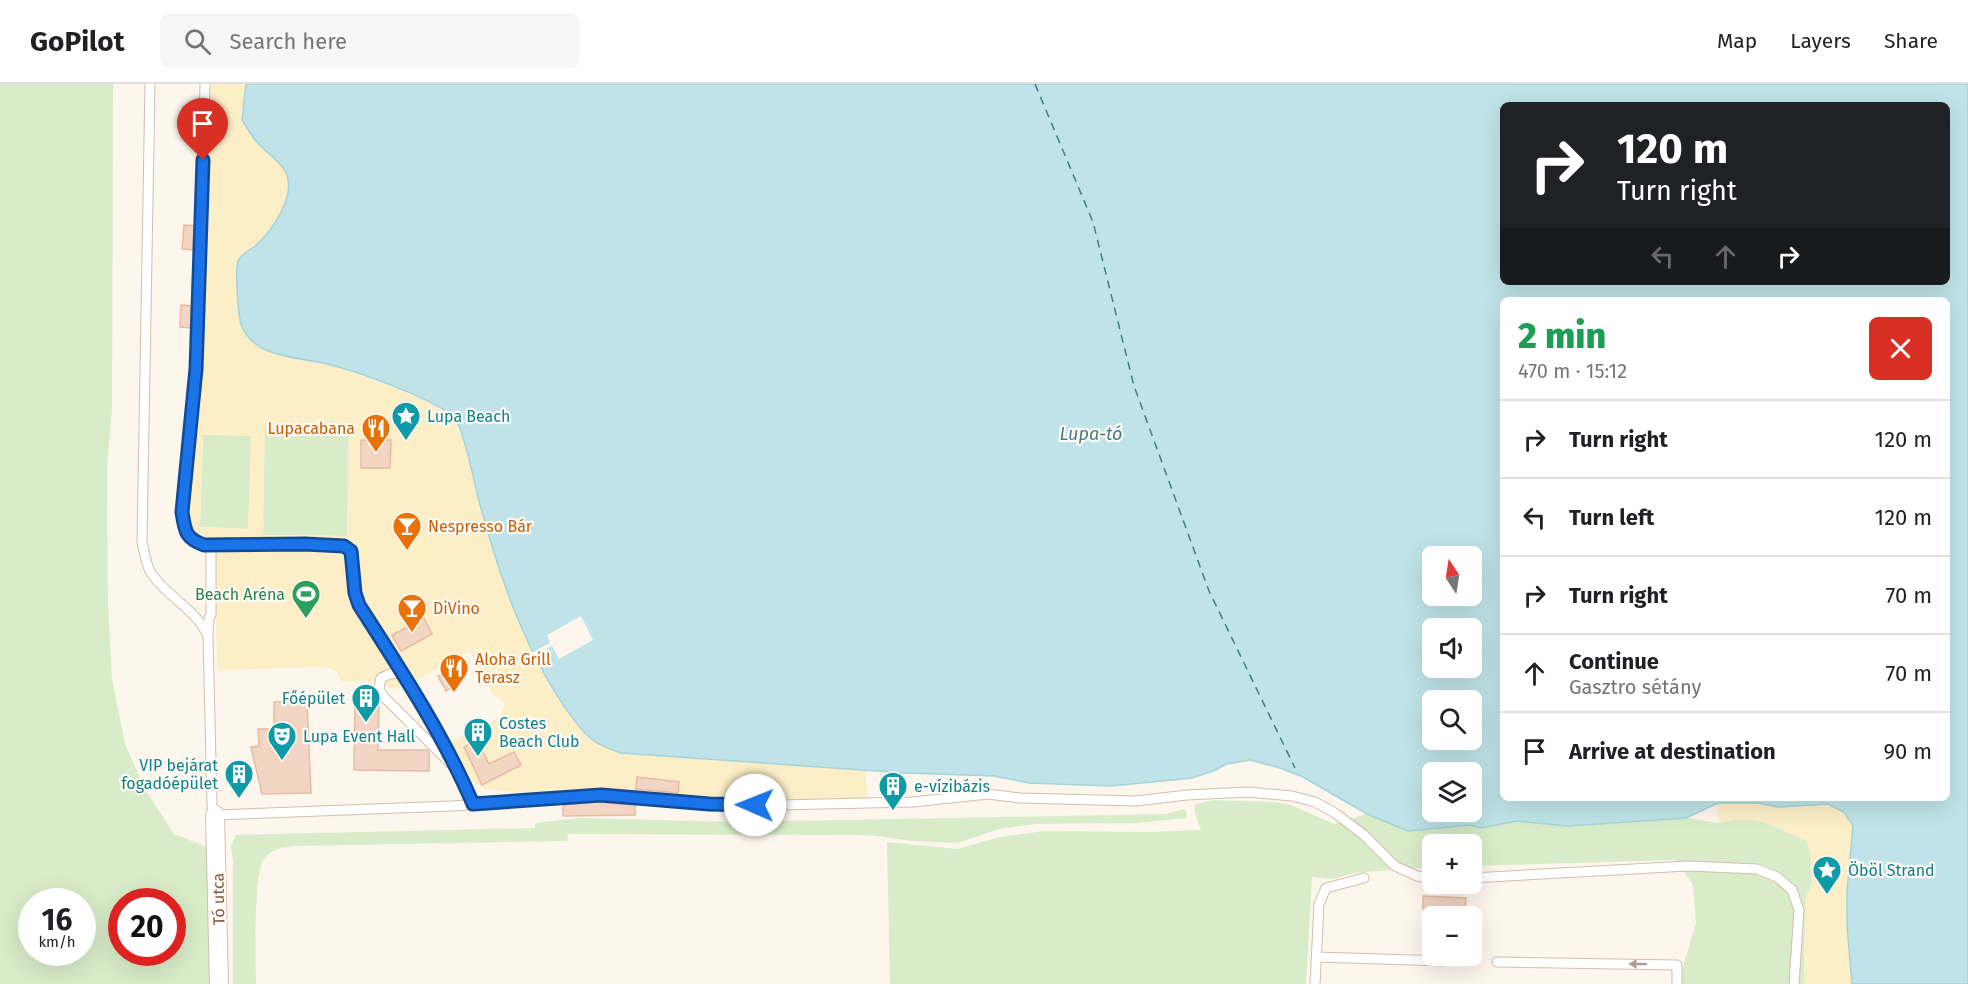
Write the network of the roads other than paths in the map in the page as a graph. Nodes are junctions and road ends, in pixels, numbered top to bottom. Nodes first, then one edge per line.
1 (150, 84) edge
2 (205, 84) edge
3 (211, 545) junction
4 (208, 636) junction
5 (406, 679) junction
6 (459, 772) junction
7 (473, 804) junction
8 (215, 815) junction
9 (1422, 877) edge
10 (1482, 877) edge
11 (1364, 878) dead end
12 (1317, 957) junction
13 (1422, 960) edge
14 (1497, 962) dead end
15 (219, 984) edge
16 (1315, 984) edge
17 (1677, 984) edge
18 (1794, 984) edge

1 - 4 lane
2 - 3 lane
3 - 4 lane
3 - 5 lane
4 - 8 lane
5 - 6 lane
5 - 6 lane
6 - 7 lane
7 - 8 lane
7 - 9 lane
8 - 15 street, Tó utca
10 - 18 lane
11 - 12 lane
12 - 13 lane
12 - 16 lane
17 -> 14 lane

